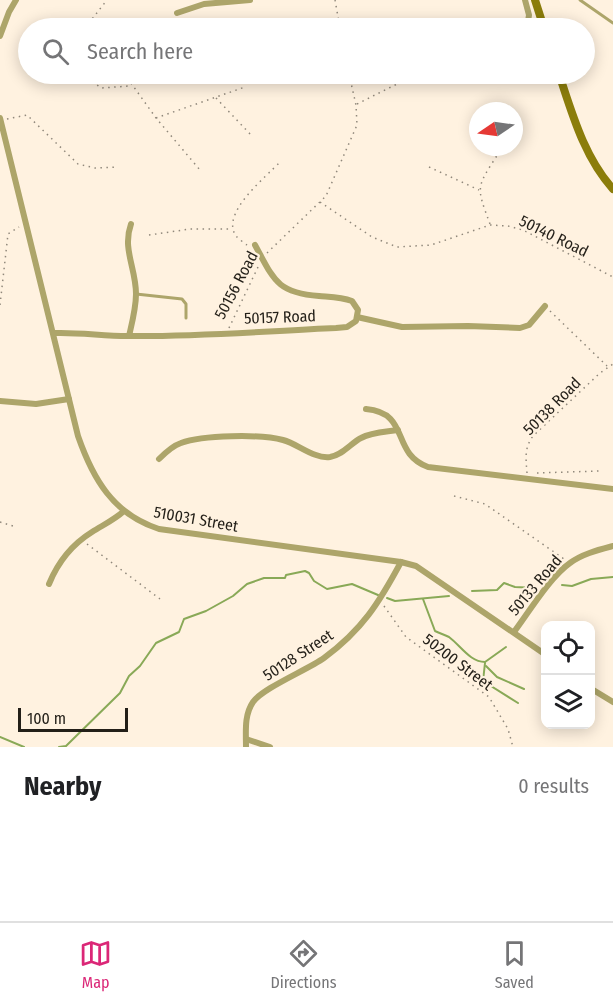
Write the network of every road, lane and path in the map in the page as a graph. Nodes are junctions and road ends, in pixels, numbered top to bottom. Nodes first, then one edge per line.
1 (16, 0) edge
2 (107, 0) edge
3 (250, 0) edge
4 (335, 0) edge
5 (525, 0) edge
6 (535, 0) edge
7 (580, 0) edge
8 (177, 13) joint
9 (93, 18) edge
10 (175, 18) edge
11 (338, 18) edge
12 (529, 18) edge
13 (541, 18) edge
14 (613, 23) edge
15 (0, 36) edge
16 (95, 84) edge
17 (131, 84) joint
18 (351, 84) edge
19 (397, 84) edge
20 (562, 84) edge
21 (245, 87) dead end
22 (216, 98) junction
23 (356, 105) junction
24 (156, 118) junction
25 (0, 120) edge
26 (251, 135) dead end
27 (497, 156) edge
28 (280, 162) dead end
29 (117, 167) dead end
30 (429, 168) dead end
31 (200, 170) dead end
32 (613, 189) edge
33 (480, 191) junction
34 (320, 202) junction
35 (25, 224) junction
36 (131, 224) dead end
37 (490, 225) junction
38 (233, 229) junction
39 (149, 235) dead end
40 (255, 245) dead end
41 (262, 258) junction
42 (613, 278) edge
43 (136, 294) junction
44 (0, 305) edge
45 (545, 306) joint
46 (357, 317) junction
47 (186, 318) dead end
48 (54, 333) junction
49 (226, 333) junction
50 (129, 336) junction
51 (613, 364) edge
52 (608, 367) junction
53 (69, 399) junction
54 (1, 400) edge
55 (366, 409) dead end
56 (398, 430) junction
57 (159, 459) dead end
58 (599, 471) dead end
59 (537, 473) dead end
60 (513, 477) junction
61 (613, 489) edge
62 (454, 496) dead end
63 (124, 511) junction
64 (0, 522) edge
65 (16, 527) dead end
66 (81, 540) junction
67 (613, 546) edge
68 (401, 562) junction
69 (569, 563) junction
70 (50, 584) dead end
71 (160, 599) dead end
72 (380, 601) junction
73 (514, 632) junction
74 (541, 651) edge
75 (595, 691) edge
76 (613, 702) edge
77 (246, 739) junction
78 (246, 747) edge
79 (270, 747) edge
80 (513, 747) edge

1 - 15 street
2 - 9 path
3 - 8 street
4 - 11 path
5 - 12 street
6 - 13 street
7 - 14 lane
8 - 10 path
16 - 17 path
17 - 24 path
18 - 23 path, 50156 Road
19 - 23 path
20 - 32 street
21 - 22 path
22 - 24 path
22 - 26 path
23 - 34 path, 50156 Road
24 - 31 path
25 - 29 path
25 - 35 street, 510031 Street
27 - 33 path
28 - 38 path
30 - 33 path
33 - 37 path
34 - 37 path, 50140 Road
34 - 41 path, 50156 Road
35 - 44 path
35 - 48 street, 510031 Street
36 - 43 street
37 - 42 path, 50140 Road
38 - 39 path
38 - 41 path
40 - 41 street
41 - 46 street
41 - 49 path, 50156 Road
43 - 47 lane
43 - 50 street
45 - 46 street
45 - 52 path
46 - 49 street, 50157 Road
48 - 50 street, 50156 Road
48 - 53 street, 510031 Street
49 - 50 street, 50156 Road
51 - 52 path, 50138 Road
52 - 60 path, 50138 Road
53 - 54 street
53 - 63 street, 510031 Street
55 - 56 street
56 - 57 street
56 - 60 street
58 - 59 path
60 - 61 street
62 - 69 path
63 - 66 street
63 - 68 street, 510031 Street
64 - 65 path
66 - 70 street
66 - 71 path
67 - 69 street, 50133 Road
68 - 72 street, 50128 Street
68 - 73 street, 510031 Street
69 - 73 street, 50133 Road
72 - 77 street, 50128 Street
72 - 80 path, 50200 Street
73 - 74 street, 510031 Street
75 - 76 street
77 - 78 street, 50128 Street
77 - 79 street

